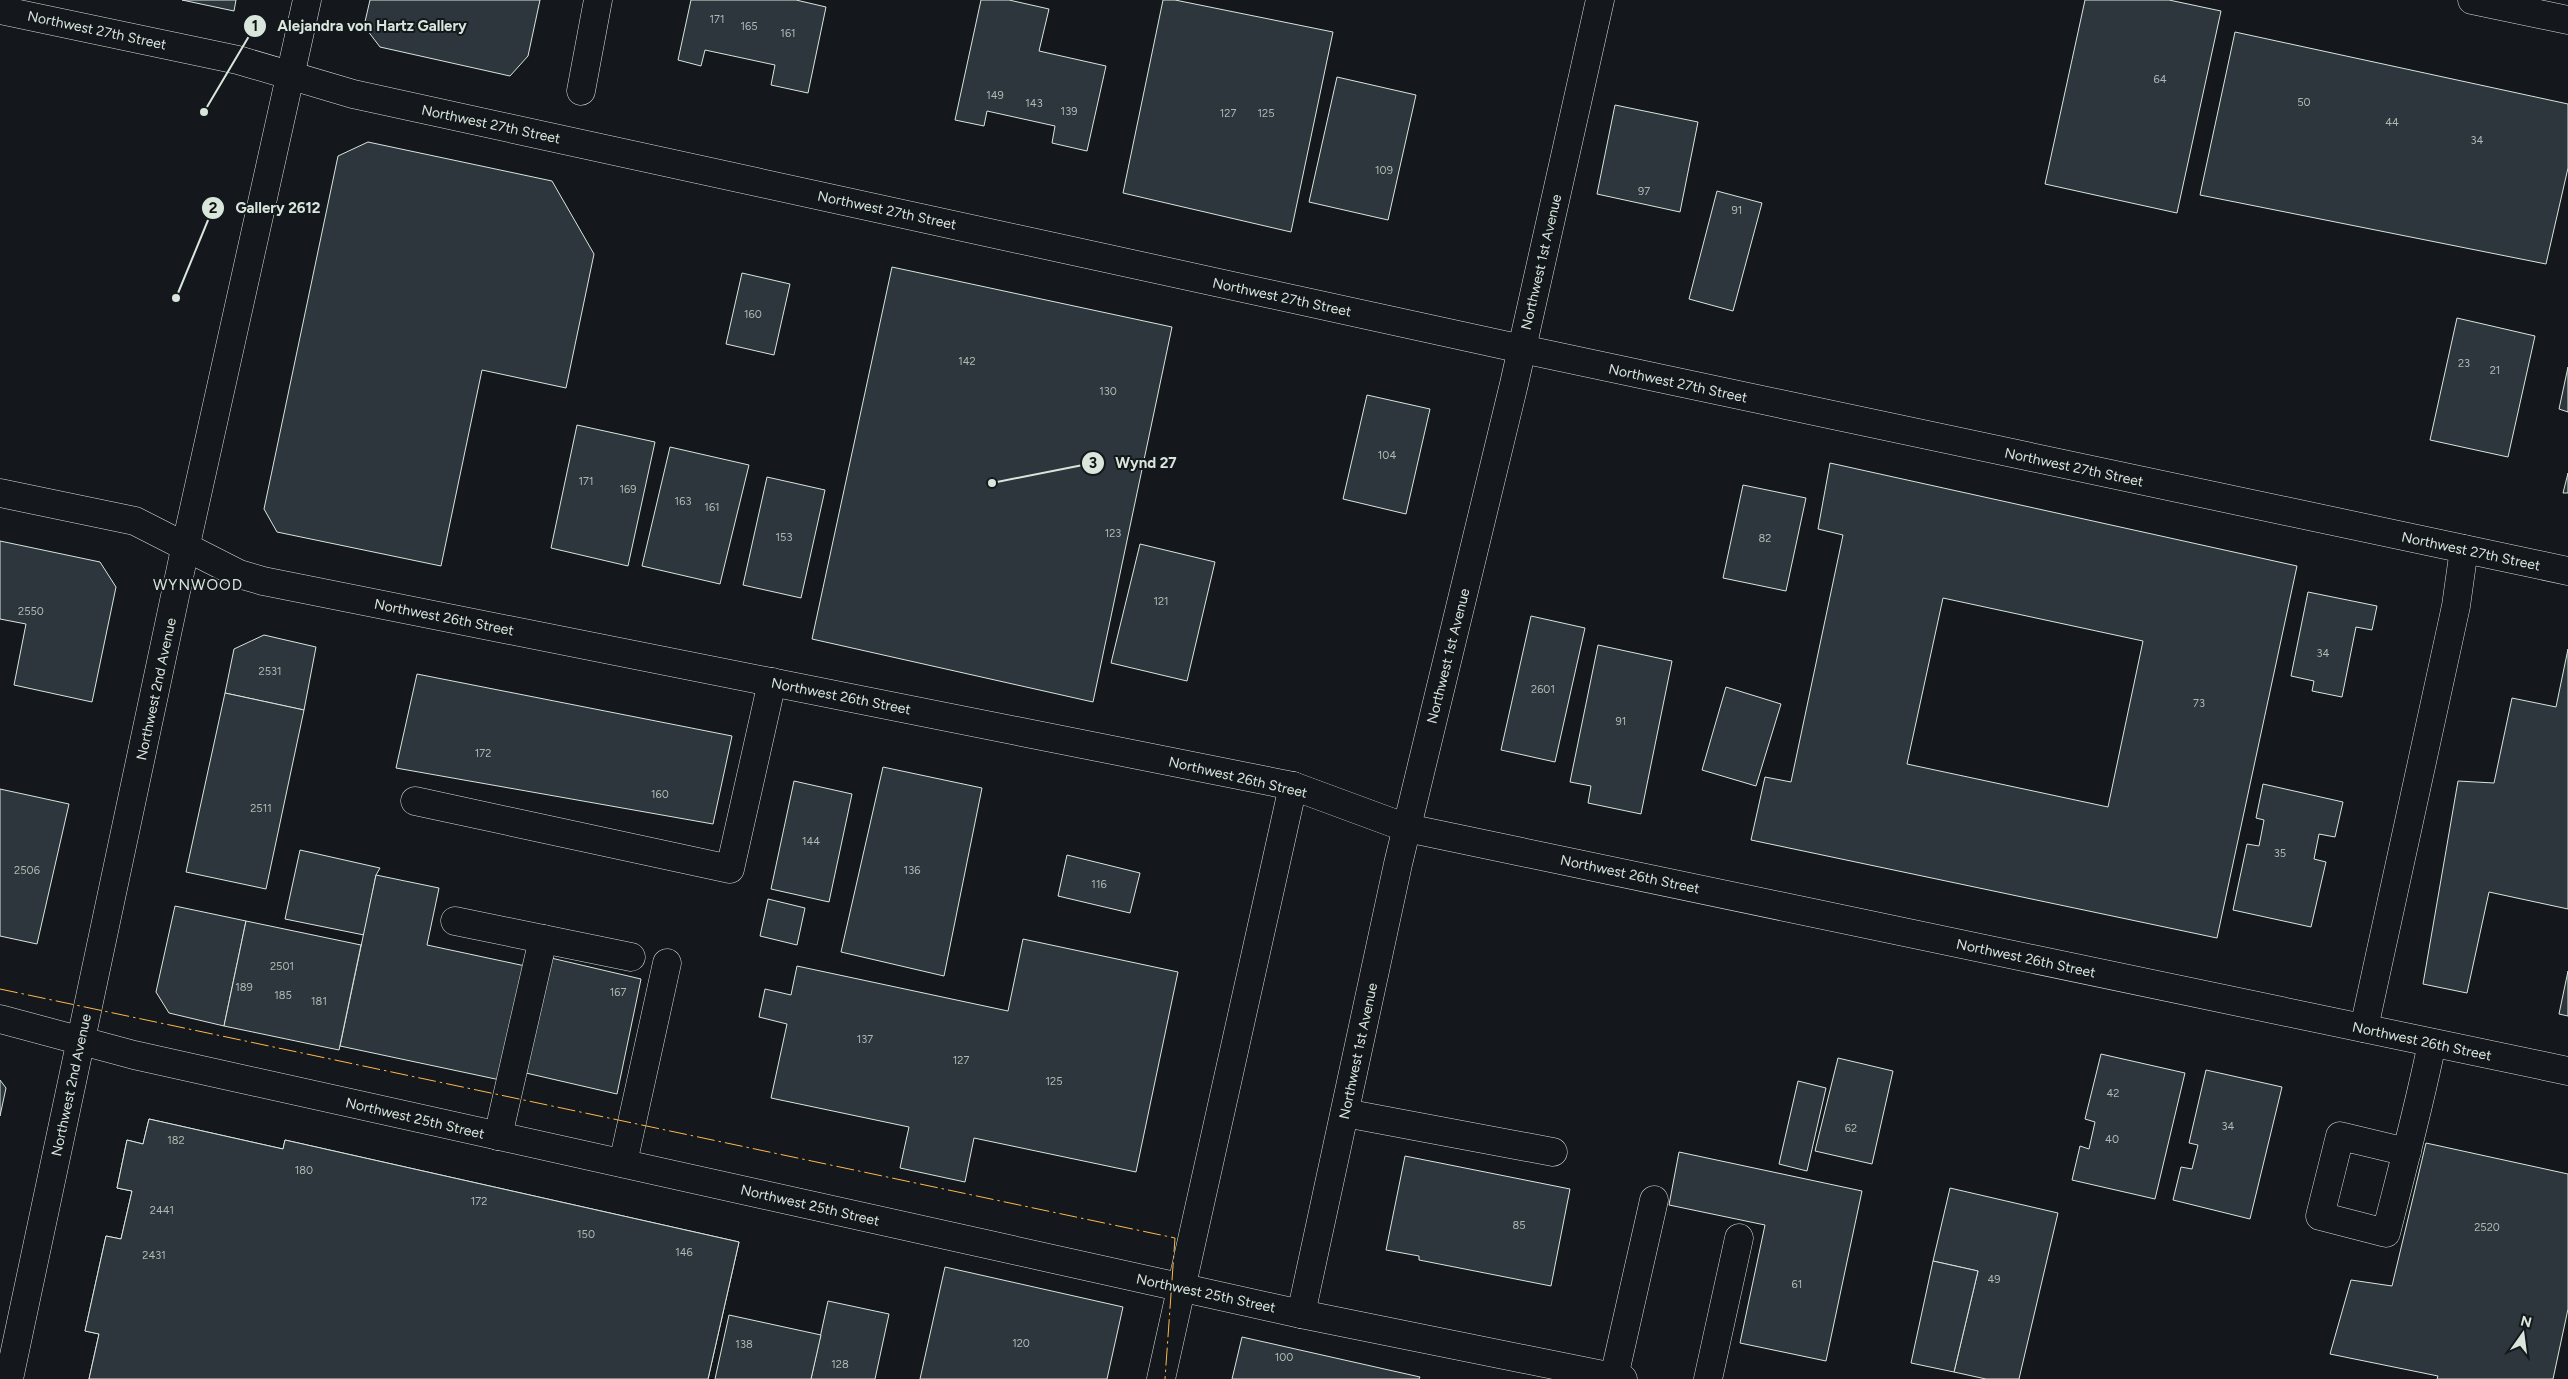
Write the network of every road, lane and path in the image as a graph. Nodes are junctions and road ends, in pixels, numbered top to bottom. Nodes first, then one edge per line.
1 (307, 0) edge
2 (598, 0) edge
3 (1600, 0) edge
4 (2472, 0) edge
5 (0, 10) edge
6 (2568, 20) edge
7 (290, 77) junction
8 (581, 91) dead end
9 (1522, 350) junction
10 (0, 493) edge
11 (185, 549) junction
12 (2464, 549) junction
13 (2568, 571) edge
14 (772, 682) junction
15 (1293, 786) junction
16 (415, 801) dead end
17 (1407, 828) junction
18 (455, 921) dead end
19 (542, 939) junction
20 (631, 957) dead end
21 (667, 963) dead end
22 (0, 1019) edge
23 (2364, 1028) junction
24 (81, 1041) junction
25 (2432, 1043) junction
26 (2568, 1071) edge
27 (1345, 1113) junction
28 (498, 1136) junction
29 (1553, 1152) dead end
30 (2407, 1152) dead end
31 (622, 1164) junction
32 (1654, 1200) dead end
33 (1739, 1238) dead end
34 (1180, 1288) junction
35 (1301, 1314) junction
36 (1619, 1378) edge
37 (9, 1379) edge
38 (1162, 1379) edge
39 (1708, 1379) edge

1 - 7 street, Northwest 2nd Avenue
2 - 8 street
3 - 9 street, Northwest 1st Avenue
4 - 6 street
5 - 7 street, Northwest 27th Street
7 - 9 street, Northwest 27th Street
7 - 11 street, Northwest 2nd Avenue
9 - 12 street, Northwest 27th Street
9 - 17 street, Northwest 1st Avenue
10 - 11 street, Northwest 26th Street
11 - 14 street, Northwest 26th Street
11 - 24 street, Northwest 2nd Avenue
12 - 13 street, Northwest 27th Street
12 - 23 street
14 - 15 street, Northwest 26th Street
14 - 16 street
15 - 17 street, Northwest 26th Street
15 - 34 street
17 - 23 street, Northwest 26th Street
17 - 27 street, Northwest 1st Avenue
18 - 19 street
19 - 20 street
19 - 28 street
21 - 31 street
22 - 24 street, Northwest 25th Street
23 - 25 street, Northwest 26th Street
24 - 28 street, Northwest 25th Street
24 - 37 street, Northwest 2nd Avenue
25 - 26 street, Northwest 26th Street
25 - 30 street
27 - 29 street
27 - 35 street, Northwest 1st Avenue
28 - 31 street, Northwest 25th Street
31 - 34 street, Northwest 25th Street
32 - 36 street
33 - 39 street
34 - 35 street, Northwest 25th Street
34 - 38 street
35 - 36 street, Northwest 25th Street

